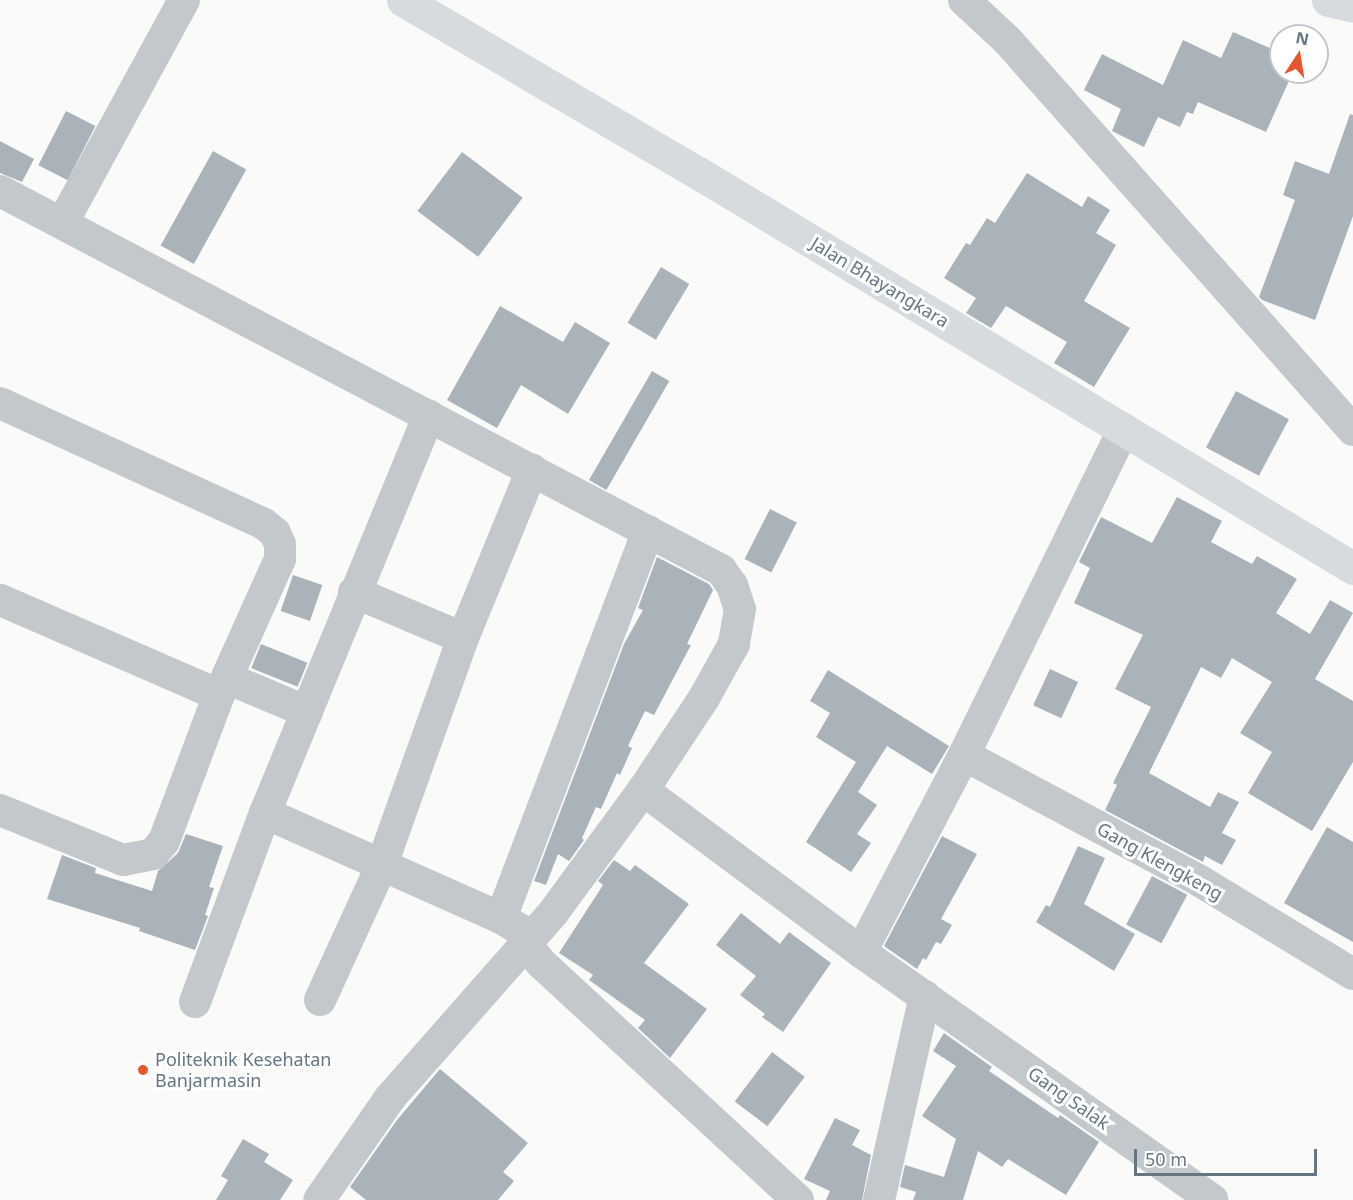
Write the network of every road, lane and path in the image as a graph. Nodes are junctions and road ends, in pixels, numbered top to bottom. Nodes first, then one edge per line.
1 (184, 0) edge
2 (404, 0) edge
3 (964, 0) edge
4 (0, 191) edge
5 (63, 222) junction
6 (0, 403) edge
7 (429, 415) junction
8 (1124, 429) junction
9 (1353, 430) edge
10 (532, 470) junction
11 (648, 531) junction
12 (1353, 568) edge
13 (354, 592) junction
14 (0, 600) edge
15 (463, 638) junction
16 (223, 686) junction
17 (308, 712) junction
18 (964, 755) junction
19 (643, 790) junction
20 (0, 810) edge
21 (265, 813) junction
22 (381, 867) junction
23 (501, 918) junction
24 (528, 943) junction
25 (861, 952) junction
26 (1353, 974) edge
27 (926, 996) junction
28 (320, 1000) dead end
29 (195, 1002) dead end
30 (330, 1196) edge
31 (798, 1200) edge
32 (879, 1200) edge
33 (1212, 1200) edge

1 - 5 street
2 - 8 main road, Jalan Bhayangkara
3 - 9 street
4 - 5 street
5 - 7 street
6 - 16 street
7 - 10 street
7 - 13 street
8 - 12 main road, Jalan Bhayangkara
8 - 18 street
10 - 11 street
10 - 15 street
11 - 19 street
11 - 23 street
13 - 15 street
13 - 17 street
14 - 16 street
15 - 22 street
16 - 17 street
16 - 20 street
17 - 21 street
18 - 25 street
18 - 26 street, Gang Klengkeng
19 - 24 street
19 - 25 street, Gang Salak
21 - 22 street
21 - 29 street
22 - 23 street
22 - 28 street
23 - 24 street
24 - 30 street
24 - 31 street
25 - 27 street, Gang Salak
27 - 32 street
27 - 33 street, Gang Salak

